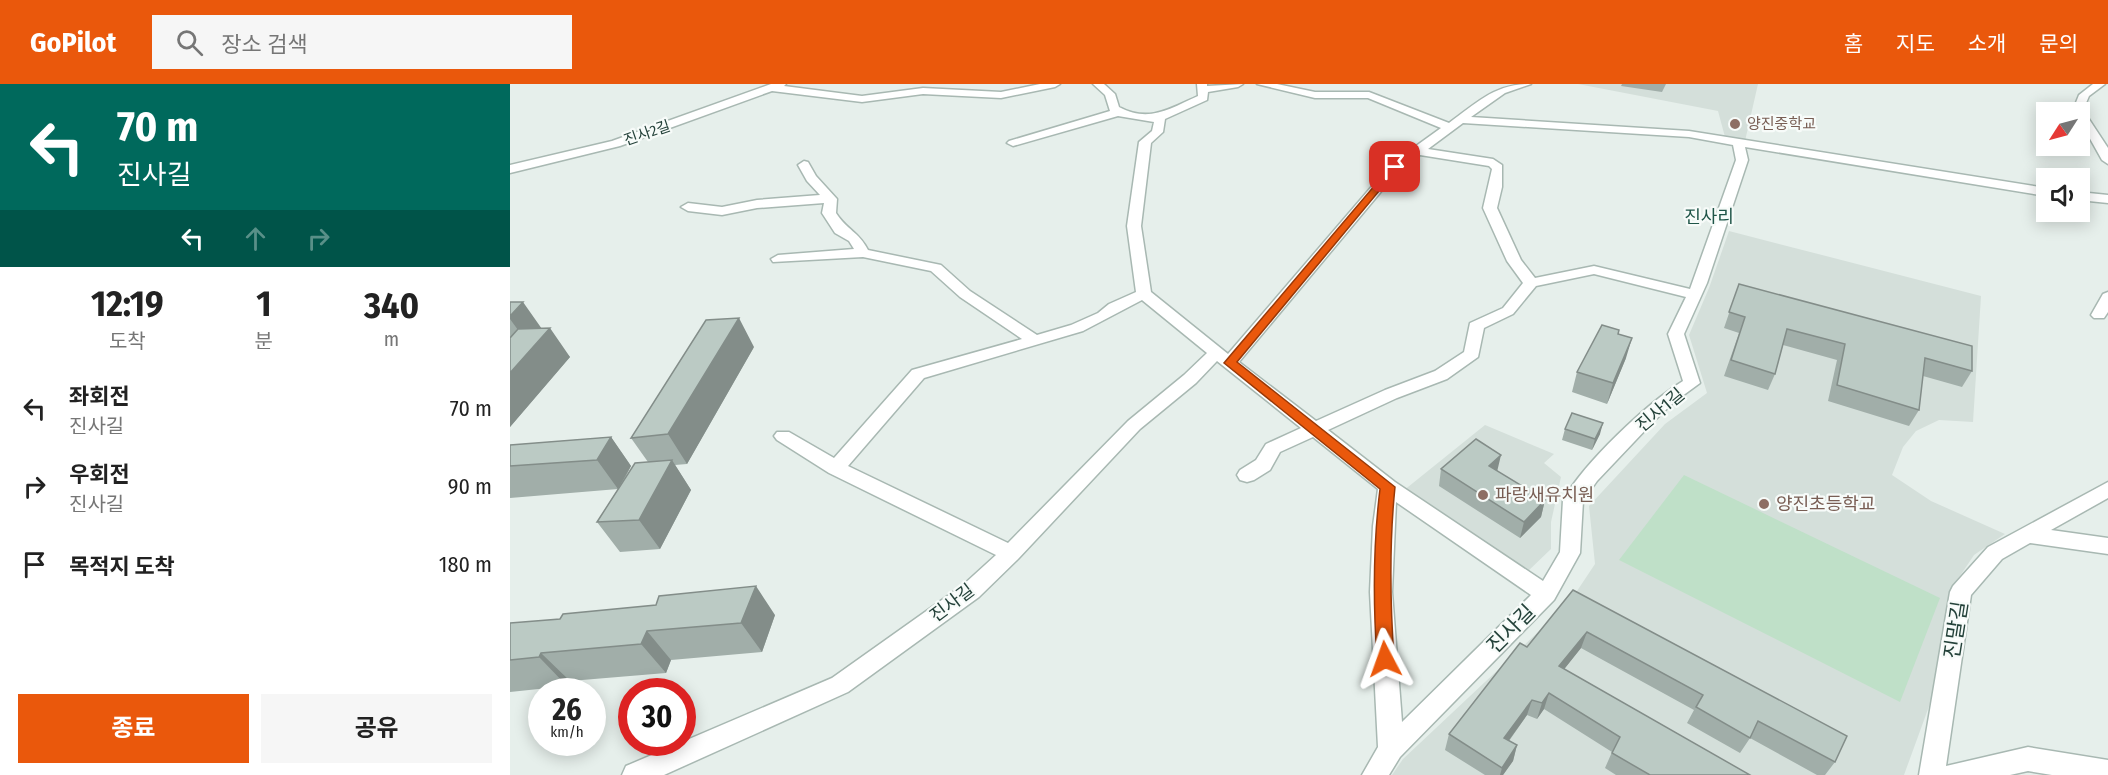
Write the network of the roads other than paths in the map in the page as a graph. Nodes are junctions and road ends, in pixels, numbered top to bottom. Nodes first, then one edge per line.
1 (1055, 84) edge
2 (1098, 84) edge
3 (1238, 84) edge
4 (1262, 84) edge
5 (1526, 84) edge
6 (777, 86) edge
7 (2097, 86) edge
8 (1202, 87) edge
9 (1368, 89) edge
10 (2108, 89) edge
11 (1120, 112) junction
12 (1160, 119) junction
13 (1455, 124) junction
14 (1738, 142) junction
15 (1013, 144) dead end
16 (1418, 151) junction
17 (2108, 160) edge
18 (804, 165) dead end
19 (510, 169) edge
20 (1998, 173) dead end
21 (2010, 187) junction
22 (2036, 191) edge
23 (1987, 194) dead end
24 (2090, 198) edge
25 (831, 199) junction
26 (2108, 200) edge
27 (688, 207) dead end
28 (863, 253) junction
29 (778, 259) dead end
30 (1530, 283) junction
31 (1144, 294) junction
32 (1694, 295) junction
33 (2108, 297) edge
34 (2099, 315) dead end
35 (1033, 339) junction
36 (1223, 358) junction
37 (1314, 429) junction
38 (783, 436) dead end
39 (836, 468) junction
40 (1247, 474) dead end
41 (1388, 487) junction
42 (2108, 489) edge
43 (2028, 535) junction
44 (2108, 546) edge
45 (1011, 554) junction
46 (1546, 594) junction
47 (1391, 749) junction
48 (2108, 772) edge
49 (635, 775) edge
50 (1375, 775) edge
51 (1932, 775) edge
52 (1955, 775) edge

1 - 6 street
2 - 11 street
3 - 8 street
4 - 9 street
5 - 13 street, 진사길
6 - 19 street, 진사2길
7 - 10 street
7 - 17 street
8 - 12 street
9 - 13 street
11 - 12 street
11 - 15 street
12 - 31 street
13 - 14 street
13 - 16 street, 진사길
14 - 21 street
14 - 32 street, 진사1길
16 - 30 street
16 - 36 street, 진사길
18 - 25 street
20 - 21 street
21 - 22 street
21 - 23 street
24 - 26 street
25 - 27 street
25 - 28 street
28 - 29 street
28 - 35 street
30 - 32 street
30 - 37 street
31 - 35 street
31 - 36 street, 진사길
32 - 46 street, 진사1길
33 - 34 street
35 - 39 street
36 - 37 street, 진사길
36 - 45 street, 진사길
37 - 40 street
37 - 41 street, 진사길
38 - 39 street
39 - 45 street
41 - 46 street, 진사길
41 - 47 street
42 - 43 street, 진말길
43 - 44 street
43 - 51 street, 진말길
45 - 49 street, 진사길
46 - 47 street, 진사길
47 - 50 street, 진사길
48 - 52 street

